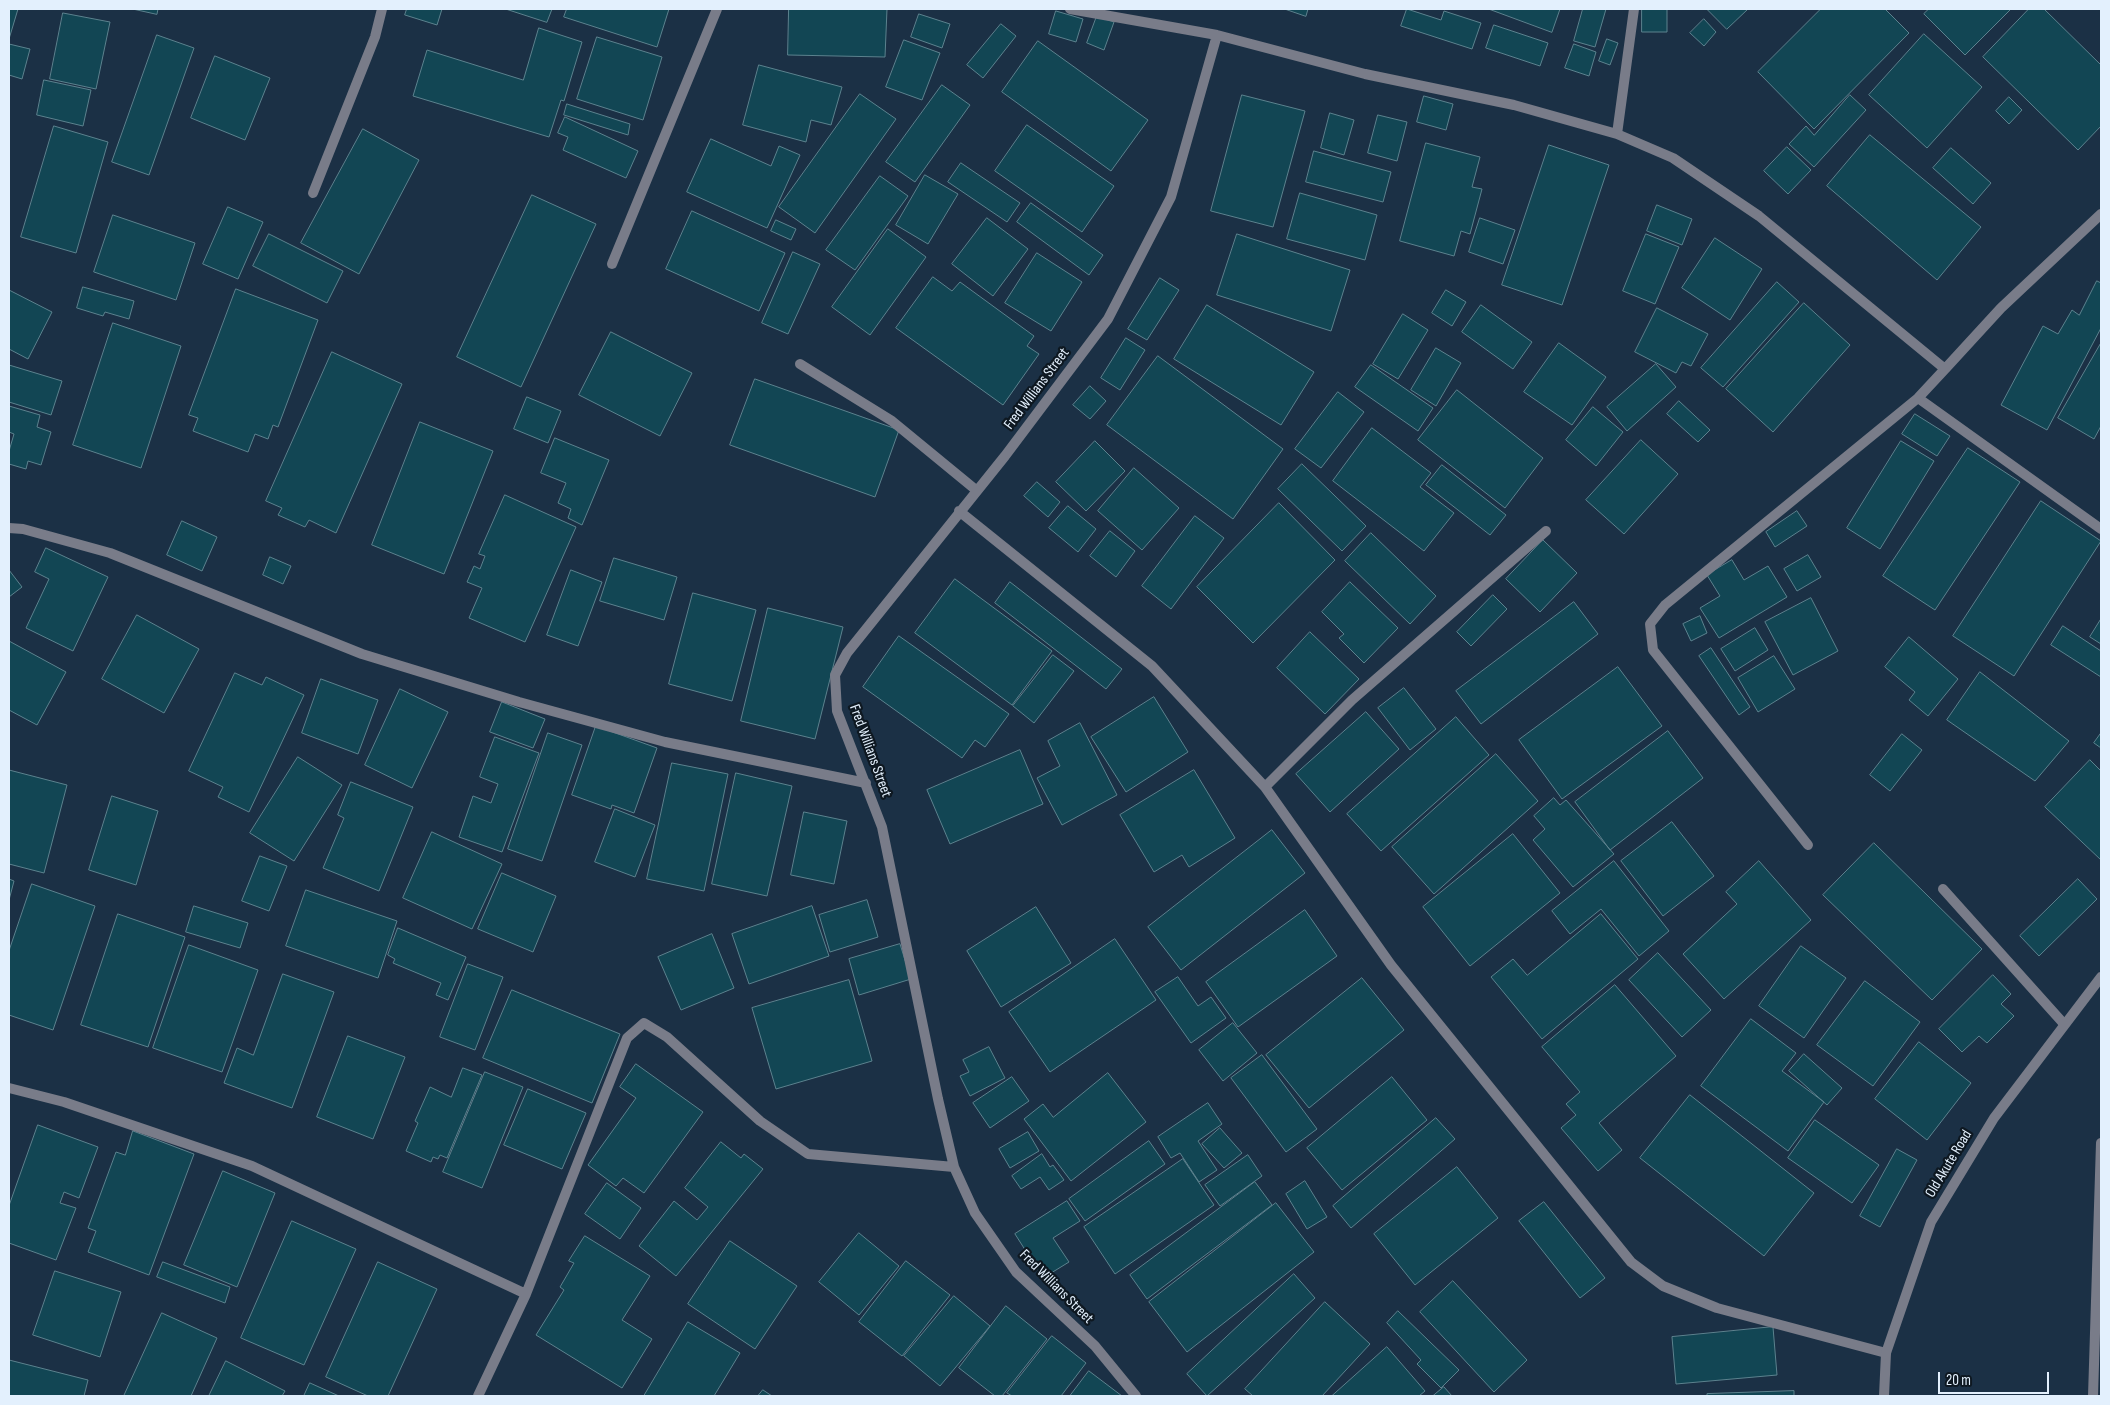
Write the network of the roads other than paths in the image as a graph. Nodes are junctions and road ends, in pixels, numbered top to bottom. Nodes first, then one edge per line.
1 (382, 9) edge
2 (717, 9) edge
3 (1070, 9) edge
4 (1634, 9) edge
5 (1217, 35) junction
6 (1617, 134) junction
7 (313, 193) dead end
8 (2101, 214) edge
9 (612, 264) dead end
10 (800, 364) dead end
11 (1945, 369) junction
12 (1918, 398) junction
13 (976, 490) junction
14 (959, 511) junction
15 (9, 528) edge
16 (2101, 529) edge
17 (1546, 531) dead end
18 (866, 782) junction
19 (1266, 788) junction
20 (1808, 845) dead end
21 (1943, 889) dead end
22 (2101, 977) edge
23 (2064, 1024) junction
24 (9, 1088) edge
25 (2101, 1143) edge
26 (954, 1167) junction
27 (526, 1294) junction
28 (1886, 1353) junction
29 (478, 1396) edge
30 (1136, 1396) edge
31 (1884, 1396) edge
32 (2093, 1396) edge

1 - 7 street
2 - 9 street
3 - 5 street
4 - 6 street
5 - 6 street
5 - 13 street, Fred Willians Street
6 - 11 street
8 - 11 street
10 - 13 street
11 - 12 street
12 - 16 street
12 - 20 street
13 - 14 street, Fred Willians Street
14 - 18 street, Fred Willians Street
14 - 19 street
15 - 18 street
17 - 19 street
18 - 26 street, Fred Willians Street
19 - 28 street
21 - 23 street
22 - 23 street, Old Akute Road
23 - 28 street, Old Akute Road
24 - 27 street
25 - 32 street
26 - 27 street
26 - 30 street, Fred Willians Street
27 - 29 street
28 - 31 street, Old Akute Road

